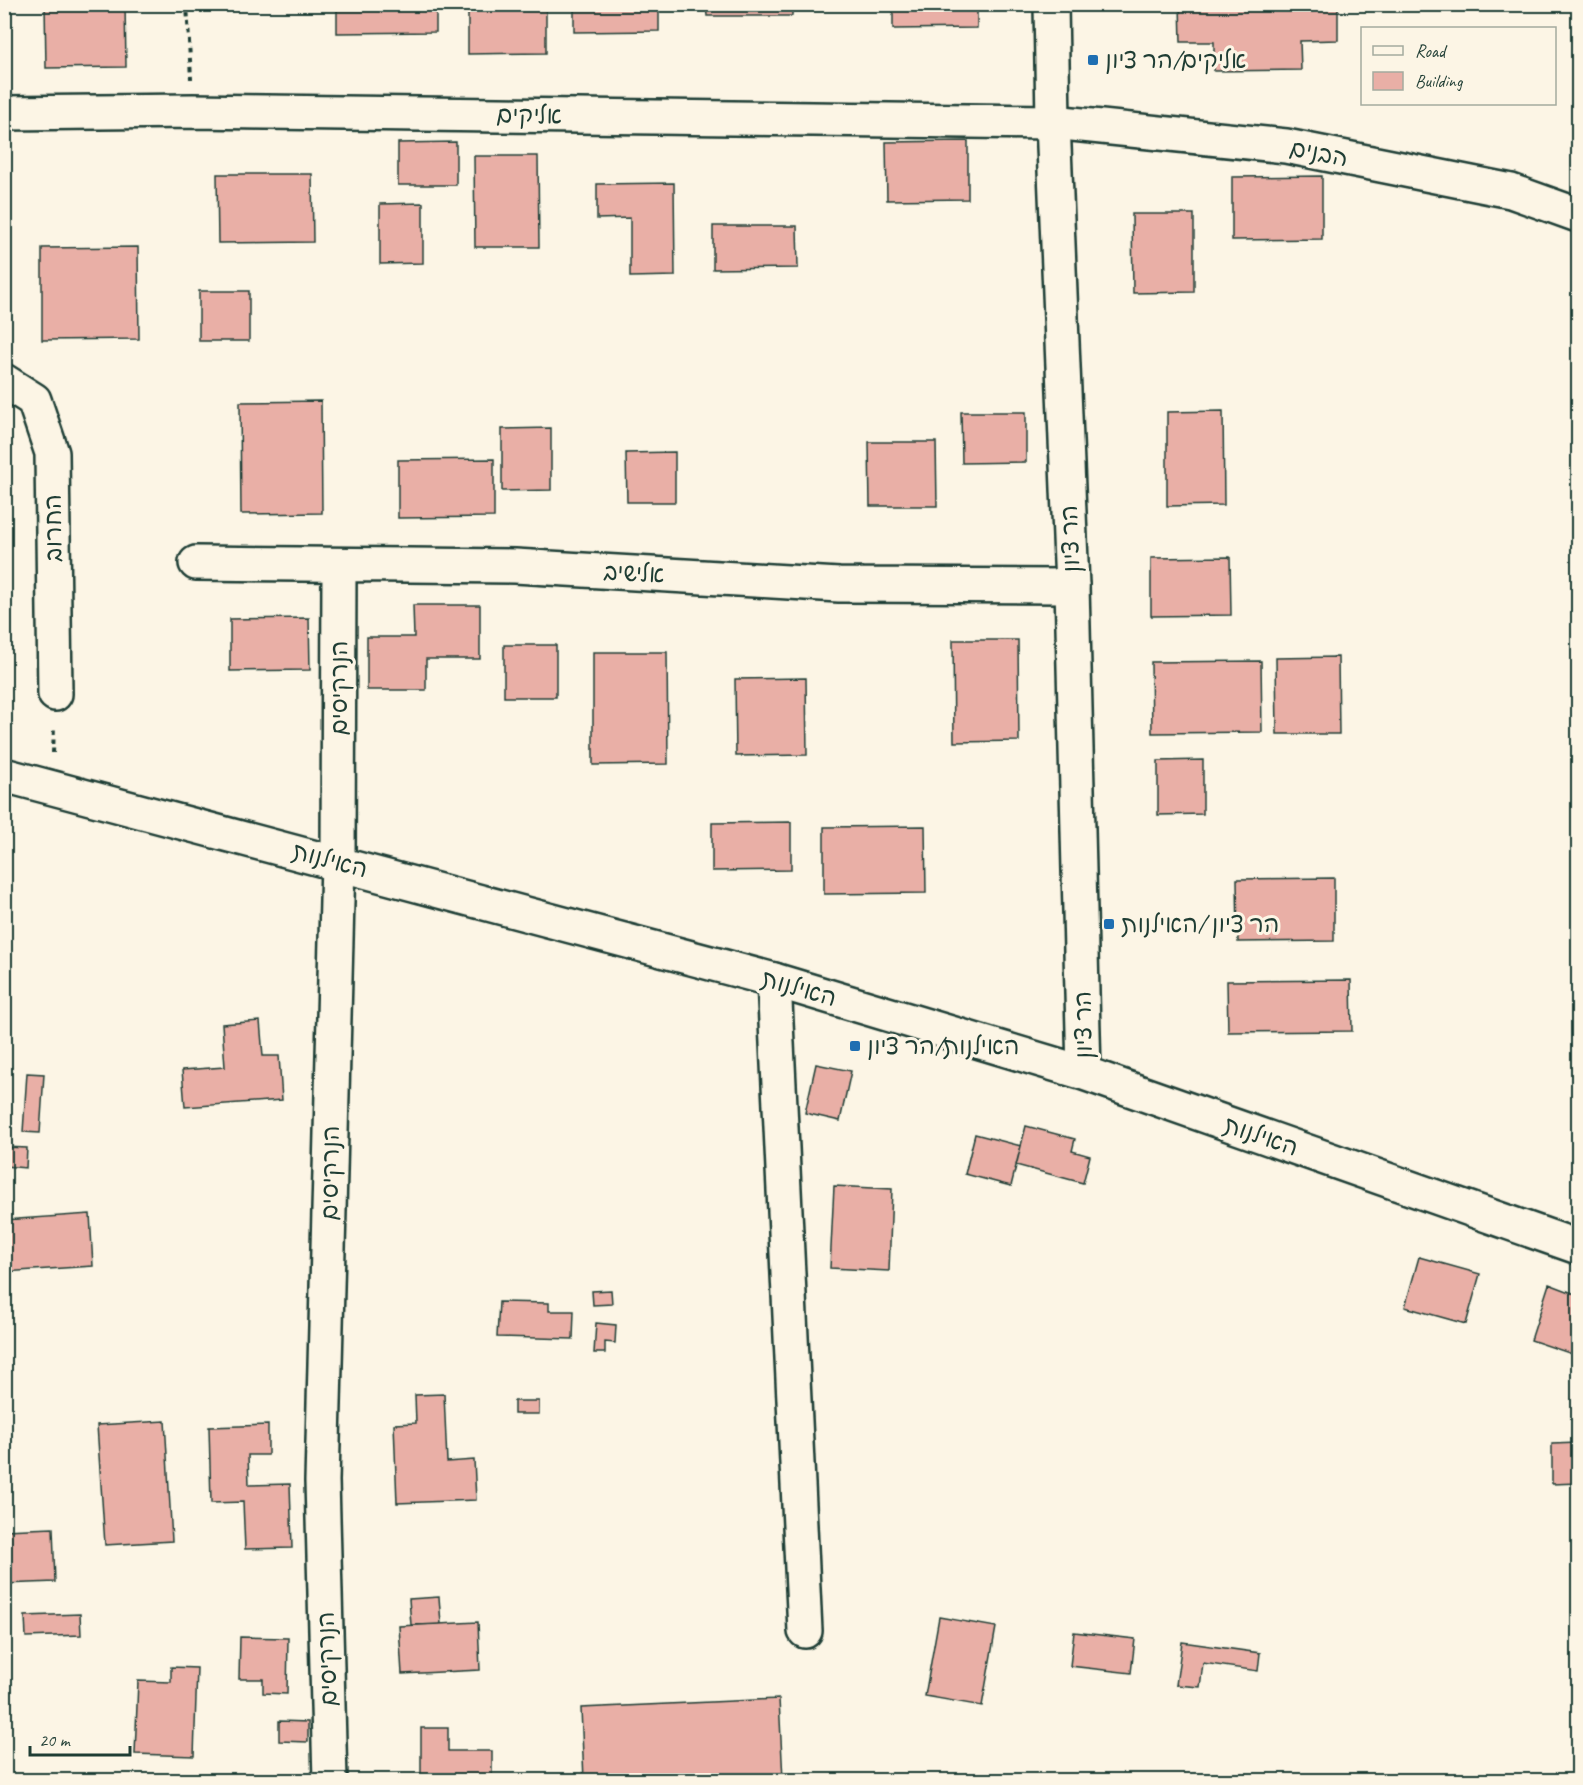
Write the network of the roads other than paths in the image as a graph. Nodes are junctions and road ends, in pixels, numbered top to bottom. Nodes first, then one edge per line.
1 (1051, 4) edge
2 (4, 112) edge
3 (1053, 122) junction
4 (1578, 216) edge
5 (4, 381) edge
6 (196, 563) dead end
7 (339, 566) junction
8 (1072, 586) junction
9 (55, 693) road end
10 (4, 775) edge
11 (338, 862) junction
12 (774, 980) junction
13 (1084, 1073) junction
14 (1578, 1246) edge
15 (806, 1632) dead end
16 (330, 1780) edge

1 - 3 street, הר ציון
2 - 3 street, אליקים
3 - 4 street, הבנים
3 - 8 street, הר ציון
5 - 9 street, החרוב
6 - 7 street, אלישיב
7 - 8 street, אלישיב
7 - 11 street, הנרקיסים
8 - 13 street, הר ציון
10 - 11 street, האילנות
11 - 12 street, האילנות
11 - 16 street, הנרקיסים
12 - 13 street, האילנות
12 - 15 street
13 - 14 street, האילנות

